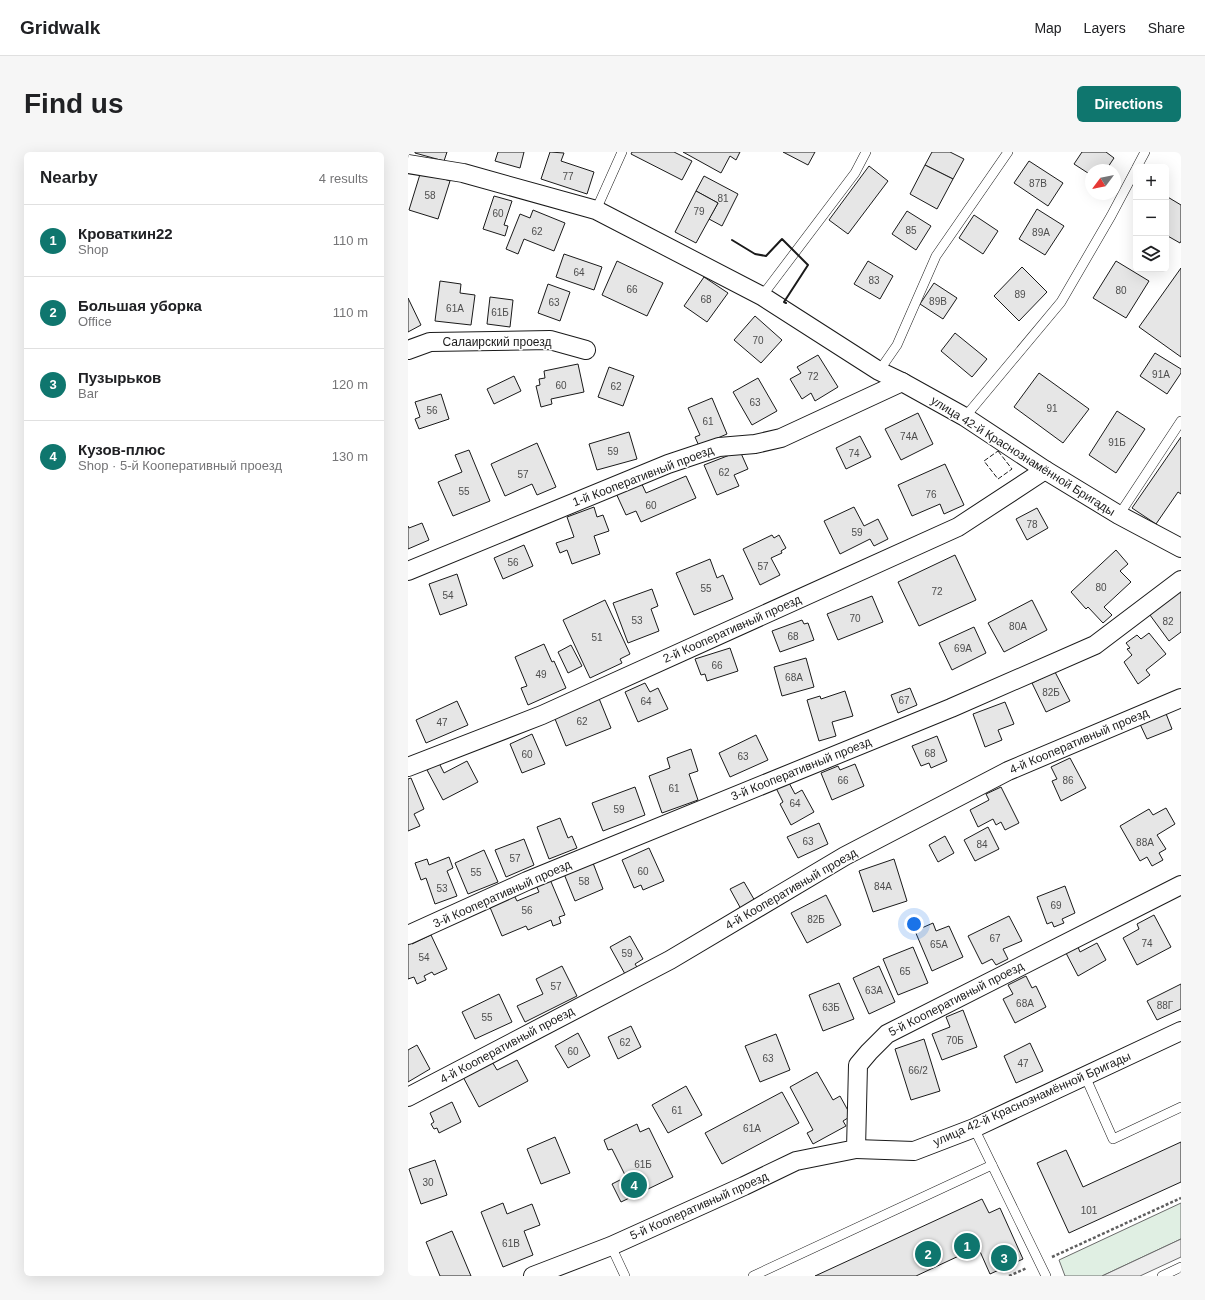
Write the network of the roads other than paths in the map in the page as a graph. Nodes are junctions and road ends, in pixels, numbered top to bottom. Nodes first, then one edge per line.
1 (622, 152) edge
2 (866, 152) edge
3 (1008, 152) edge
4 (1145, 152) edge
5 (408, 164) edge
6 (1139, 164) edge
7 (1133, 175) edge
8 (596, 210) junction
9 (762, 296) junction
10 (408, 350) edge
11 (586, 350) dead end
12 (879, 371) junction
13 (902, 382) junction
14 (965, 417) junction
15 (1181, 421) edge
16 (1045, 470) junction
17 (1119, 515) junction
18 (1181, 548) edge
19 (408, 571) edge
20 (1181, 580) edge
21 (1181, 698) edge
22 (408, 767) edge
23 (1181, 884) edge
24 (408, 935) edge
25 (1181, 1031) edge
26 (1084, 1076) junction
27 (408, 1097) edge
28 (1181, 1107) edge
29 (974, 1128) junction
30 (856, 1149) junction
31 (992, 1165) junction
32 (611, 1246) junction
33 (1181, 1267) edge
34 (533, 1276) edge
35 (625, 1276) edge
36 (753, 1276) edge
37 (1046, 1276) edge
38 (1162, 1276) edge

1 - 8 lane
2 - 9 lane
3 - 12 lane
4 - 6 lane
5 - 8 street, улица 42-й Краснознамённой Бригады
7 - 14 lane
8 - 9 street, улица 42-й Краснознамённой Бригады
9 - 12 street, улица 42-й Краснознамённой Бригады
10 - 11 street, Салаирский проезд
12 - 13 street, улица 42-й Краснознамённой Бригады
13 - 14 street, улица 42-й Краснознамённой Бригады
13 - 19 street, 1-й Кооперативный проезд
14 - 16 street, улица 42-й Краснознамённой Бригады
15 - 17 lane
16 - 17 street, улица 42-й Краснознамённой Бригады
16 - 22 street, 2-й Кооперативный проезд
17 - 18 street, улица 42-й Краснознамённой Бригады
20 - 24 street, 3-й Кооперативный проезд
21 - 27 street, 4-й Кооперативный проезд
23 - 30 street, 5-й Кооперативный проезд
25 - 26 street, улица 42-й Краснознамённой Бригады
26 - 28 lane
26 - 29 street, улица 42-й Краснознамённой Бригады
29 - 30 street, улица 42-й Краснознамённой Бригады
29 - 31 lane
30 - 32 street, 5-й Кооперативный проезд
31 - 36 lane
31 - 37 lane
32 - 34 street, 5-й Кооперативный проезд
32 - 35 lane
33 - 38 lane

